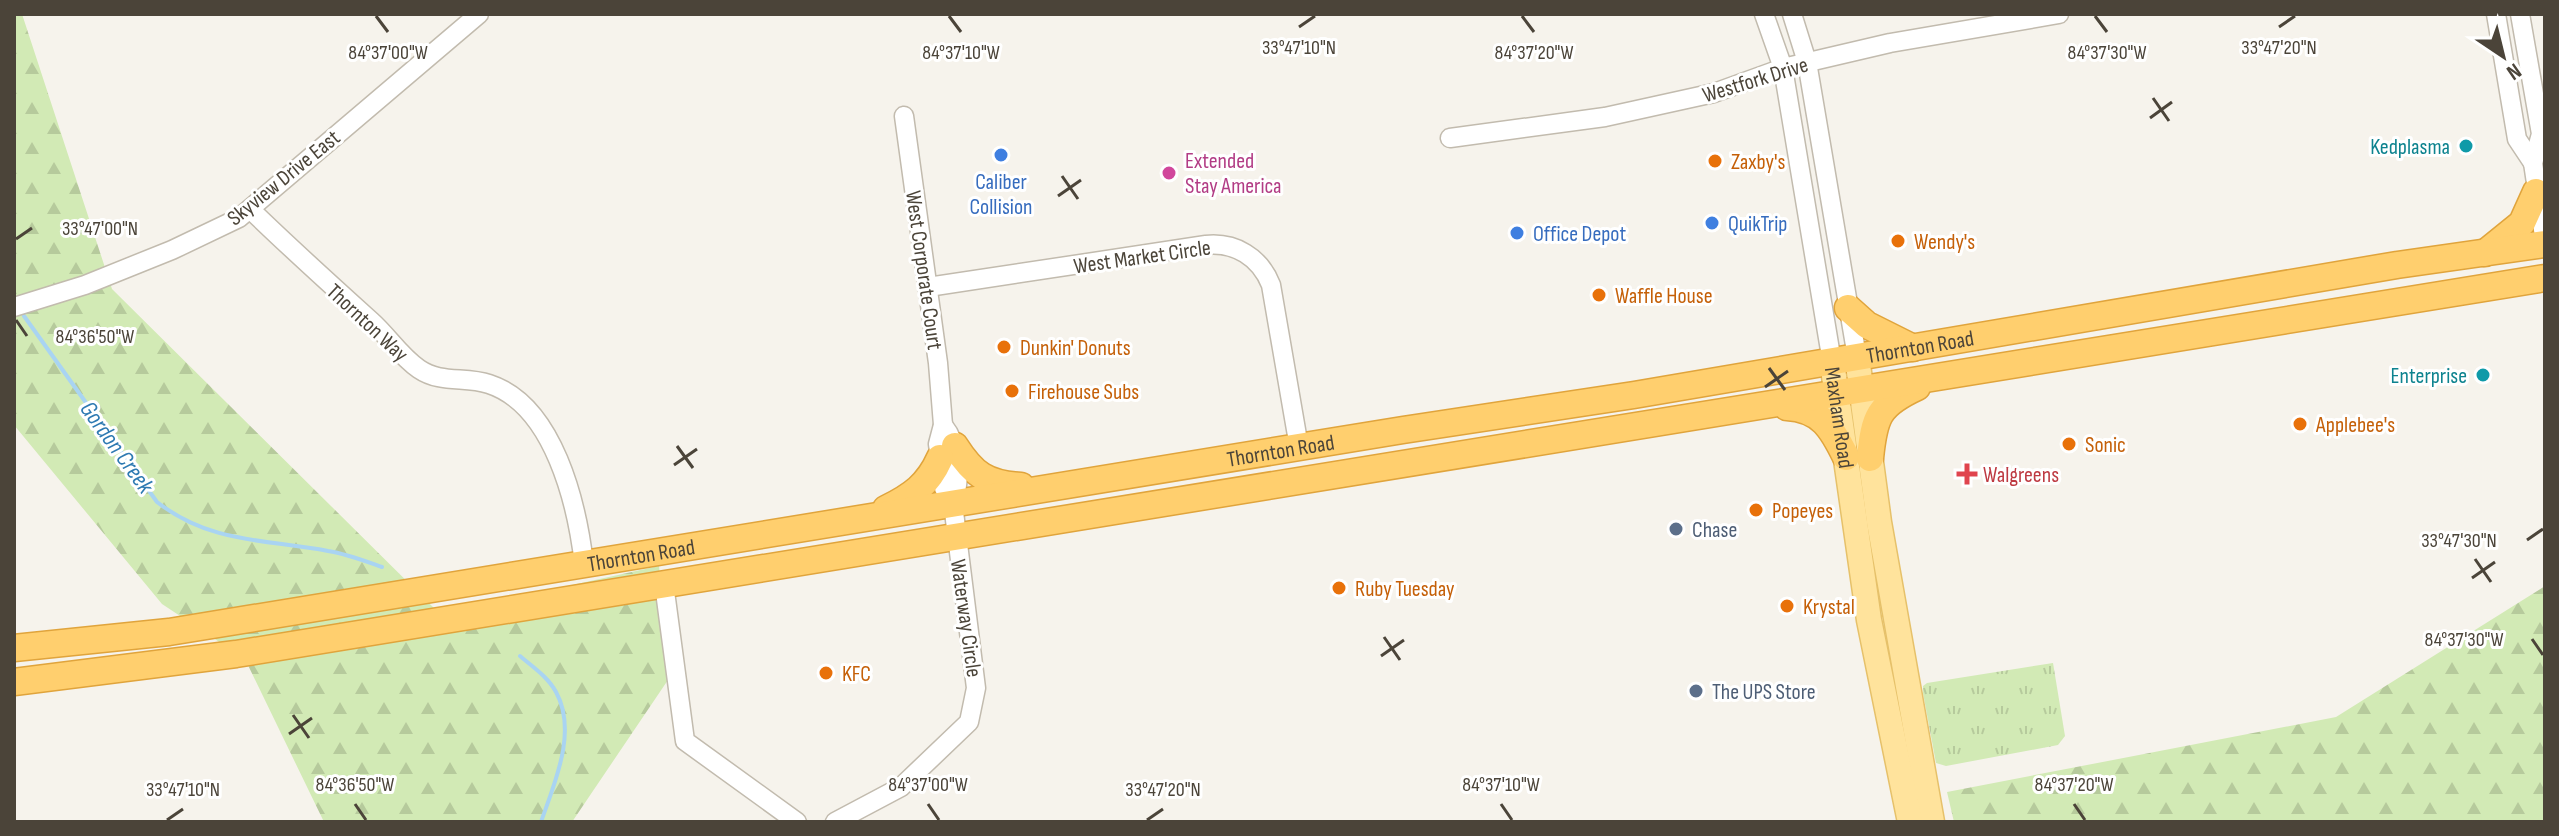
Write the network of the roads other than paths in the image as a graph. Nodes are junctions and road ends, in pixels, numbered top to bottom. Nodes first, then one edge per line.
1 (479, 14) edge
2 (1764, 14) edge
3 (1792, 14) edge
4 (2059, 14) edge
5 (2496, 14) edge
6 (2520, 14) edge
7 (1807, 62) junction
8 (1783, 68) junction
9 (904, 116) dead end
10 (1450, 138) dead end
11 (2533, 163) junction
12 (2536, 192) junction
13 (250, 209) junction
14 (2545, 244) edge
15 (2482, 255) junction
16 (2545, 278) edge
17 (928, 287) junction
18 (14, 307) edge
19 (1848, 308) junction
20 (1913, 348) junction
21 (1844, 360) junction
22 (1934, 379) junction
23 (1850, 393) junction
24 (1776, 405) junction
25 (946, 443) junction
26 (1299, 447) junction
27 (1858, 457) junction
28 (1052, 489) junction
29 (953, 504) junction
30 (866, 519) junction
31 (956, 537) junction
32 (584, 564) junction
33 (664, 584) junction
34 (1871, 627) junction
35 (14, 648) edge
36 (14, 682) edge
37 (1918, 741) junction
38 (797, 822) edge
39 (835, 822) edge
40 (1910, 822) edge
41 (1932, 822) edge

1 - 13 street, Skyview Drive East
2 - 8 street, Maxham Road
3 - 7 street, Maxham Road
4 - 7 street, Westfork Drive
5 - 11 street
6 - 11 street
7 - 8 street, Westfork Drive
7 - 19 street, Maxham Road
8 - 10 street, Westfork Drive
8 - 21 street, Maxham Road
9 - 17 street, West Corporate Court
11 - 12 street
12 - 14 street
12 - 15 highway
13 - 18 street, Skyview Drive East
13 - 32 street, Thornton Way
14 - 15 highway, Thornton Road
15 - 20 highway, Thornton Road
16 - 22 highway, Thornton Road
17 - 25 street, West Corporate Court
17 - 26 street, West Market Circle
19 - 20 highway
19 - 21 street, Maxham Road
20 - 21 highway, Thornton Road
21 - 23 main road, Maxham Road
21 - 26 highway, Thornton Road
22 - 23 highway, Thornton Road
22 - 27 highway
23 - 24 highway, Thornton Road
23 - 27 main road, Maxham Road
24 - 27 highway
24 - 31 highway, Thornton Road
25 - 28 highway
25 - 29 street, West Corporate Court
25 - 30 highway
26 - 28 highway, Thornton Road
27 - 34 main road, Maxham Road
27 - 37 main road, Maxham Road
28 - 29 highway, Thornton Road
29 - 30 highway, Thornton Road
29 - 31 street, West Corporate Court
30 - 32 highway, Thornton Road
31 - 33 highway, Thornton Road
31 - 39 street, Waterway Circle
32 - 35 highway, Thornton Road
33 - 36 highway, Thornton Road
33 - 38 street
34 - 37 main road
34 - 40 main road, Maxham Road
37 - 41 main road, Maxham Road

